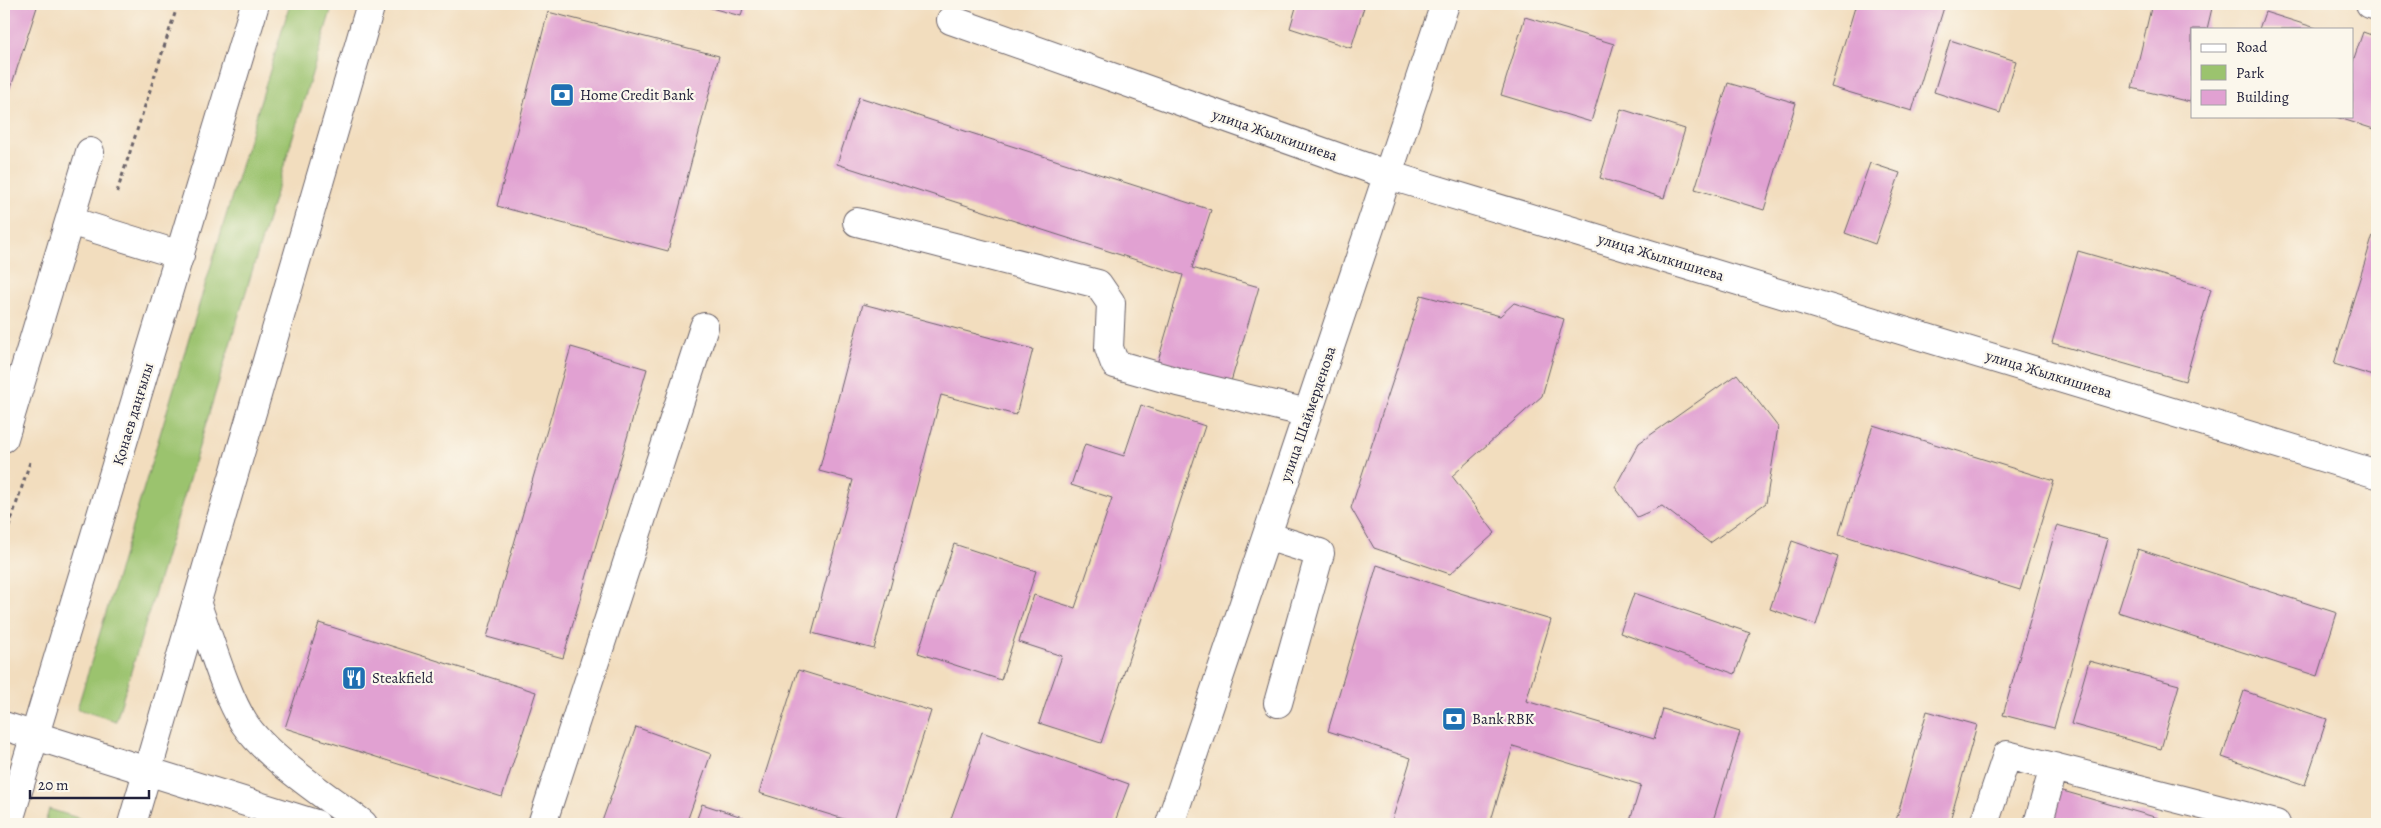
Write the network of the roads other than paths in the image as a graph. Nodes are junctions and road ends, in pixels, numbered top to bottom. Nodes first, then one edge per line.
1 (255, 4) edge
2 (371, 4) edge
3 (1444, 4) edge
4 (2370, 4) edge
5 (2377, 6) edge
6 (951, 20) dead end
7 (90, 152) dead end
8 (1388, 175) junction
9 (70, 221) junction
10 (857, 222) dead end
11 (180, 255) junction
12 (704, 327) dead end
13 (1308, 412) junction
14 (4, 438) edge
15 (2377, 474) edge
16 (1267, 536) junction
17 (198, 605) junction
18 (1278, 703) dead end
19 (4, 726) edge
20 (36, 736) junction
21 (2054, 767) junction
22 (147, 772) junction
23 (2242, 820) edge
24 (8, 824) edge
25 (132, 824) edge
26 (316, 824) edge
27 (364, 824) edge
28 (542, 824) edge
29 (1170, 824) edge
30 (1984, 824) edge
31 (2038, 824) edge
32 (2276, 824) edge

1 - 11 street, Қонаев даңғылы
2 - 17 street
3 - 8 street, улица Шаймерденова
4 - 5 street
6 - 8 street, улица Жылкишиева
7 - 9 street
8 - 13 street, улица Шаймерденова
8 - 15 street, улица Жылкишиева
9 - 11 street
9 - 14 street
10 - 13 street
11 - 20 street, Қонаев даңғылы
12 - 28 street
13 - 16 street, улица Шаймерденова
16 - 18 street
16 - 29 street, улица Шаймерденова
17 - 22 street
17 - 27 street
19 - 20 street
20 - 22 street
20 - 24 street, Қонаев даңғылы
21 - 23 street
21 - 30 street
21 - 31 street
22 - 25 street
22 - 26 street
23 - 32 street

